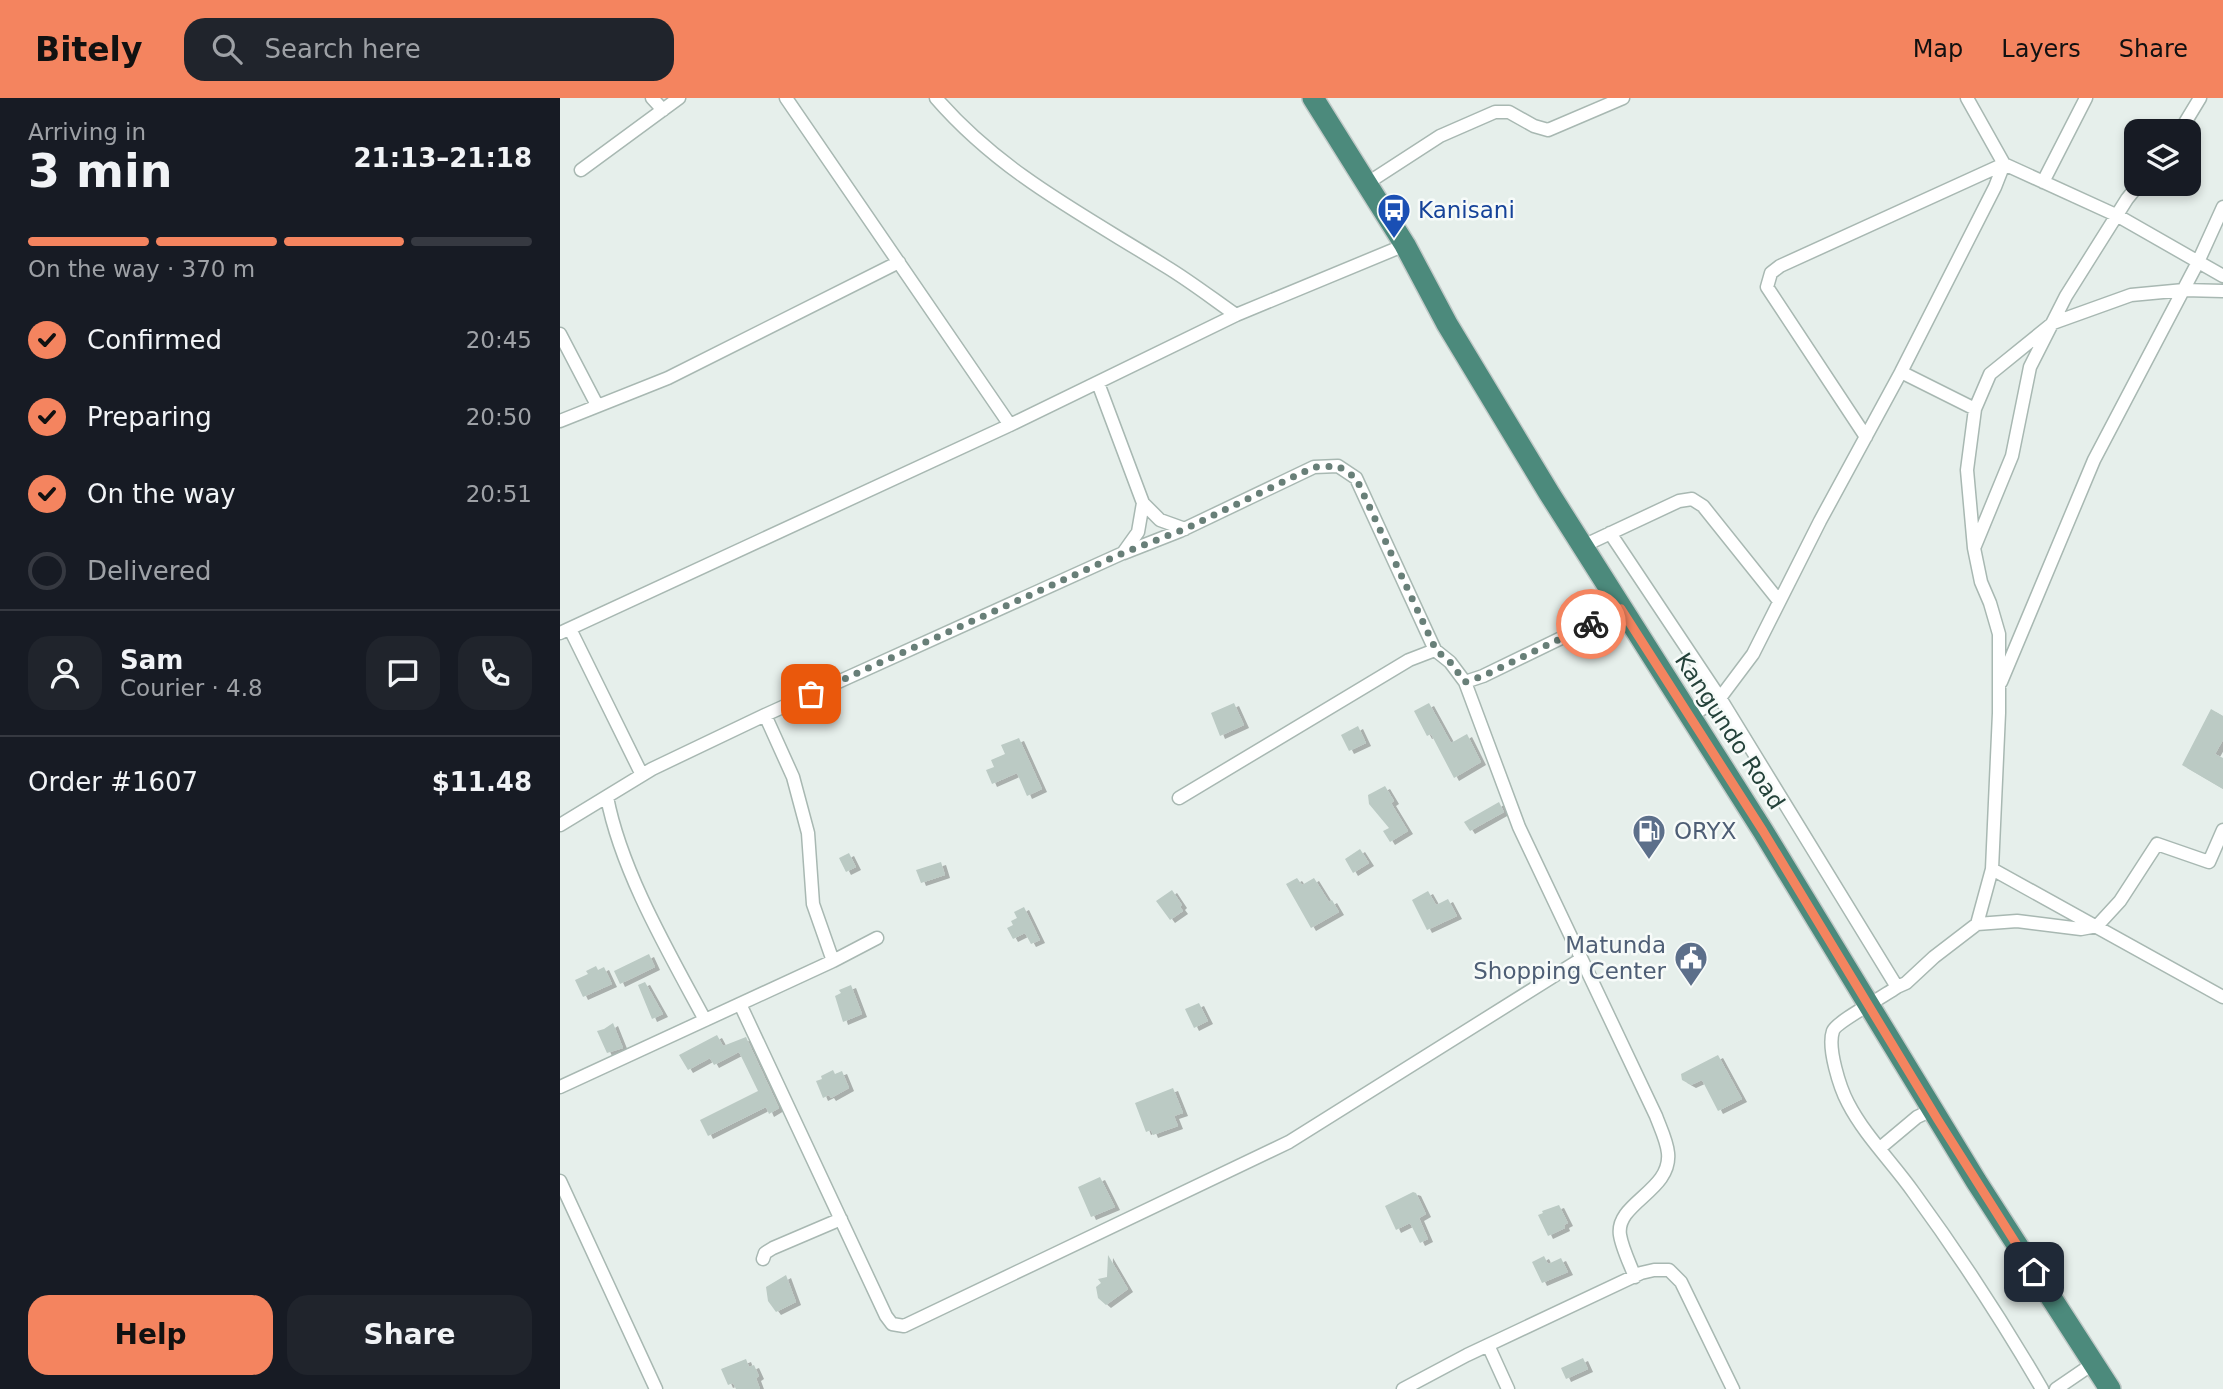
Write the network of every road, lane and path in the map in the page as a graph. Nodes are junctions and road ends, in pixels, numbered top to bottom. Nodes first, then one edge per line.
1 (652, 98) edge
2 (679, 98) edge
3 (786, 98) edge
4 (936, 98) edge
5 (1313, 98) edge
6 (1623, 98) edge
7 (1966, 98) edge
8 (2086, 98) edge
9 (2200, 98) edge
10 (663, 110) junction
11 (2187, 119) edge
12 (2004, 164) junction
13 (581, 170) dead end
14 (2043, 182) junction
15 (1366, 184) junction
16 (2129, 196) edge
17 (2223, 207) edge
18 (2118, 216) junction
19 (1405, 245) junction
20 (899, 262) junction
21 (2198, 262) junction
22 (2223, 276) edge
23 (2184, 289) junction
24 (2223, 291) edge
25 (1236, 315) junction
26 (2053, 323) junction
27 (560, 334) edge
28 (1901, 373) junction
29 (1098, 383) junction
30 (597, 405) junction
31 (1975, 409) junction
32 (560, 421) edge
33 (1010, 425) junction
34 (1866, 437) junction
35 (1143, 503) junction
36 (1185, 529) junction
37 (1610, 533) junction
38 (1583, 546) junction
39 (1974, 548) junction
40 (1123, 553) junction
41 (1779, 601) junction
42 (1621, 609) junction
43 (565, 631) edge
44 (1436, 650) junction
45 (1465, 682) junction
46 (1998, 688) junction
47 (1720, 698) junction
48 (765, 715) junction
49 (1689, 717) junction
50 (642, 775) junction
51 (607, 797) junction
52 (1179, 798) dead end
53 (560, 825) edge
54 (2223, 831) edge
55 (1992, 869) junction
56 (1977, 924) junction
57 (2097, 926) junction
58 (877, 938) dead end
59 (1581, 959) junction
60 (833, 961) junction
61 (1897, 988) junction
62 (2223, 997) edge
63 (740, 1004) junction
64 (1869, 1007) junction
65 (705, 1020) junction
66 (560, 1087) edge
67 (1932, 1110) junction
68 (1880, 1148) junction
69 (560, 1181) edge
70 (841, 1219) junction
71 (763, 1259) dead end
72 (1635, 1277) junction
73 (1488, 1345) junction
74 (2094, 1363) junction
75 (656, 1389) edge
76 (1403, 1389) edge
77 (1508, 1389) edge
78 (1733, 1389) edge
79 (2042, 1389) edge
80 (2056, 1389) edge
81 (2110, 1389) edge

1 - 10 street
2 - 10 street
3 - 20 street
4 - 25 street
5 - 15 highway, Kangundo Road
6 - 15 street
7 - 12 street
8 - 14 street
9 - 11 street
10 - 13 street
12 - 14 street
12 - 28 street
12 - 34 street
14 - 18 street
15 - 19 highway, Kangundo Road
16 - 18 street
17 - 21 street
18 - 21 street
18 - 26 street
19 - 25 street
19 - 38 highway, Kangundo Road
20 - 30 street
20 - 33 street
21 - 22 street
21 - 23 street
23 - 24 street
23 - 26 street
23 - 46 street
25 - 29 street
26 - 31 street
26 - 39 street
27 - 30 street
28 - 31 street
28 - 34 street
29 - 33 street
29 - 35 street
30 - 32 street
31 - 39 street
33 - 43 street
34 - 41 street
35 - 36 street
35 - 40 street
36 - 40 street
36 - 44 street
37 - 38 street
37 - 41 street
37 - 47 street
38 - 42 highway, Kangundo Road
39 - 46 street
40 - 48 street
41 - 47 street
42 - 45 street
42 - 49 highway, Kangundo Road
43 - 50 street
44 - 45 street
44 - 52 street
45 - 59 street
46 - 55 street
47 - 49 street
47 - 61 street
48 - 50 street
48 - 60 street
49 - 64 highway, Kangundo Road
50 - 51 street
51 - 53 street
51 - 65 street
54 - 57 street
55 - 56 street
55 - 57 street
56 - 57 street
56 - 61 street
57 - 62 street
58 - 60 street
59 - 70 street
59 - 72 street
60 - 63 street
61 - 64 street
63 - 65 street
63 - 70 street
64 - 67 highway, Kangundo Road
64 - 68 street
65 - 66 street
67 - 68 street
67 - 74 highway, Kangundo Road
68 - 79 street
69 - 75 street
70 - 71 street
72 - 73 street
72 - 78 street
73 - 76 street
73 - 77 street
74 - 80 street
74 - 81 highway, Kangundo Road

